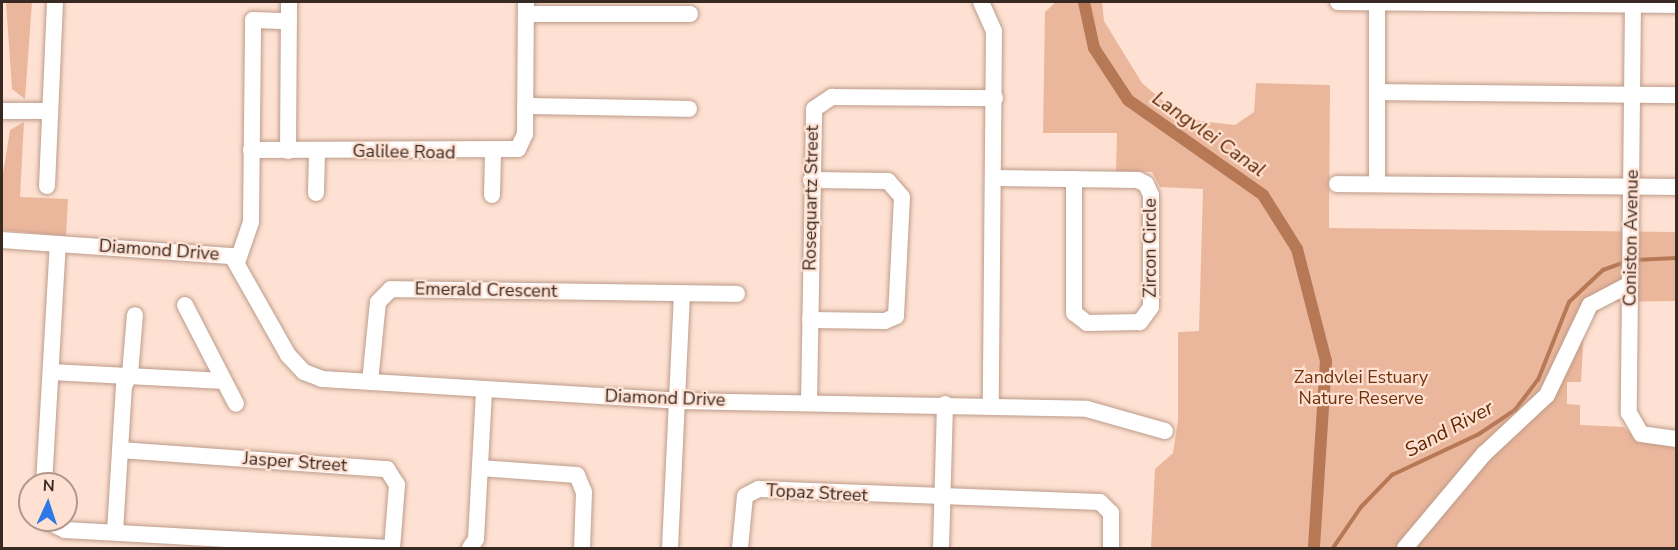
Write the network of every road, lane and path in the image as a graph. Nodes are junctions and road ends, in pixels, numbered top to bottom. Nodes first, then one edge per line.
1 (55, 2) edge
2 (289, 2) edge
3 (981, 2) edge
4 (1338, 2) edge
5 (1377, 3) junction
6 (1633, 3) edge
7 (1677, 5) edge
8 (526, 8) edge
9 (690, 14) dead end
10 (289, 21) junction
11 (1377, 92) junction
12 (1632, 95) junction
13 (1677, 95) edge
14 (995, 98) junction
15 (525, 106) junction
16 (689, 109) dead end
17 (2, 111) edge
18 (50, 111) junction
19 (251, 150) junction
20 (288, 151) junction
21 (317, 151) junction
22 (493, 153) junction
23 (994, 178) junction
24 (1074, 179) junction
25 (811, 180) junction
26 (1377, 183) junction
27 (1337, 184) dead end
28 (47, 186) dead end
29 (1631, 187) junction
30 (1677, 187) edge
31 (316, 193) dead end
32 (492, 195) dead end
33 (2, 240) edge
34 (58, 244) junction
35 (238, 260) junction
36 (1630, 279) junction
37 (682, 294) junction
38 (737, 294) dead end
39 (184, 305) dead end
40 (135, 315) dead end
41 (810, 320) junction
42 (51, 372) junction
43 (130, 374) junction
44 (224, 381) junction
45 (370, 382) junction
46 (484, 389) junction
47 (678, 401) junction
48 (809, 402) junction
49 (236, 404) dead end
50 (945, 404) junction
51 (991, 406) junction
52 (1165, 431) dead end
53 (1677, 439) edge
54 (120, 450) junction
55 (480, 468) junction
56 (45, 472) edge
57 (944, 500) junction
58 (78, 530) edge
59 (115, 532) junction
60 (390, 549) edge
61 (470, 549) edge
62 (582, 549) edge
63 (670, 549) edge
64 (740, 549) edge
65 (941, 549) edge
66 (1111, 549) edge
67 (1406, 549) edge

1 - 18 street
2 - 10 street
3 - 14 street
4 - 5 street
5 - 6 street
5 - 11 street
6 - 7 street
6 - 12 street, Coniston Avenue
8 - 9 street
8 - 15 street, Galilee Road
10 - 19 street
10 - 20 street
11 - 12 street
11 - 26 street
12 - 13 street
12 - 29 street, Coniston Avenue
14 - 23 street
14 - 25 street, Rosequartz Street
15 - 16 street
15 - 22 street, Galilee Road
17 - 18 street
18 - 28 street
19 - 20 street, Galilee Road
19 - 35 street
20 - 21 street, Galilee Road
21 - 22 street, Galilee Road
21 - 31 street
22 - 32 street
23 - 24 street, Zircon Circle
23 - 51 street
24 - 24 street, Zircon Circle
25 - 41 street, Rosequartz Street
25 - 41 street
26 - 27 street
26 - 29 street
29 - 30 street
29 - 36 street, Coniston Avenue
33 - 34 street, Diamond Drive
34 - 35 street, Diamond Drive
34 - 42 street
35 - 45 street, Diamond Drive
36 - 53 street, Coniston Avenue
36 - 67 street
37 - 38 street, Emerald Crescent
37 - 45 street, Emerald Crescent
37 - 47 street
39 - 44 street
40 - 43 street
41 - 48 street, Rosequartz Street
42 - 43 street
42 - 56 street
43 - 44 street
43 - 54 street
44 - 49 street
45 - 46 street, Diamond Drive
46 - 47 street, Diamond Drive
46 - 55 street
47 - 48 street, Diamond Drive
47 - 63 street
48 - 50 street, Diamond Drive
50 - 51 street, Diamond Drive
50 - 57 street
51 - 52 street, Diamond Drive
54 - 59 street
54 - 60 street, Jasper Street
55 - 61 street
55 - 62 street
57 - 64 street, Topaz Street
57 - 65 street
57 - 66 street, Topaz Street
58 - 59 street
59 - 60 street

